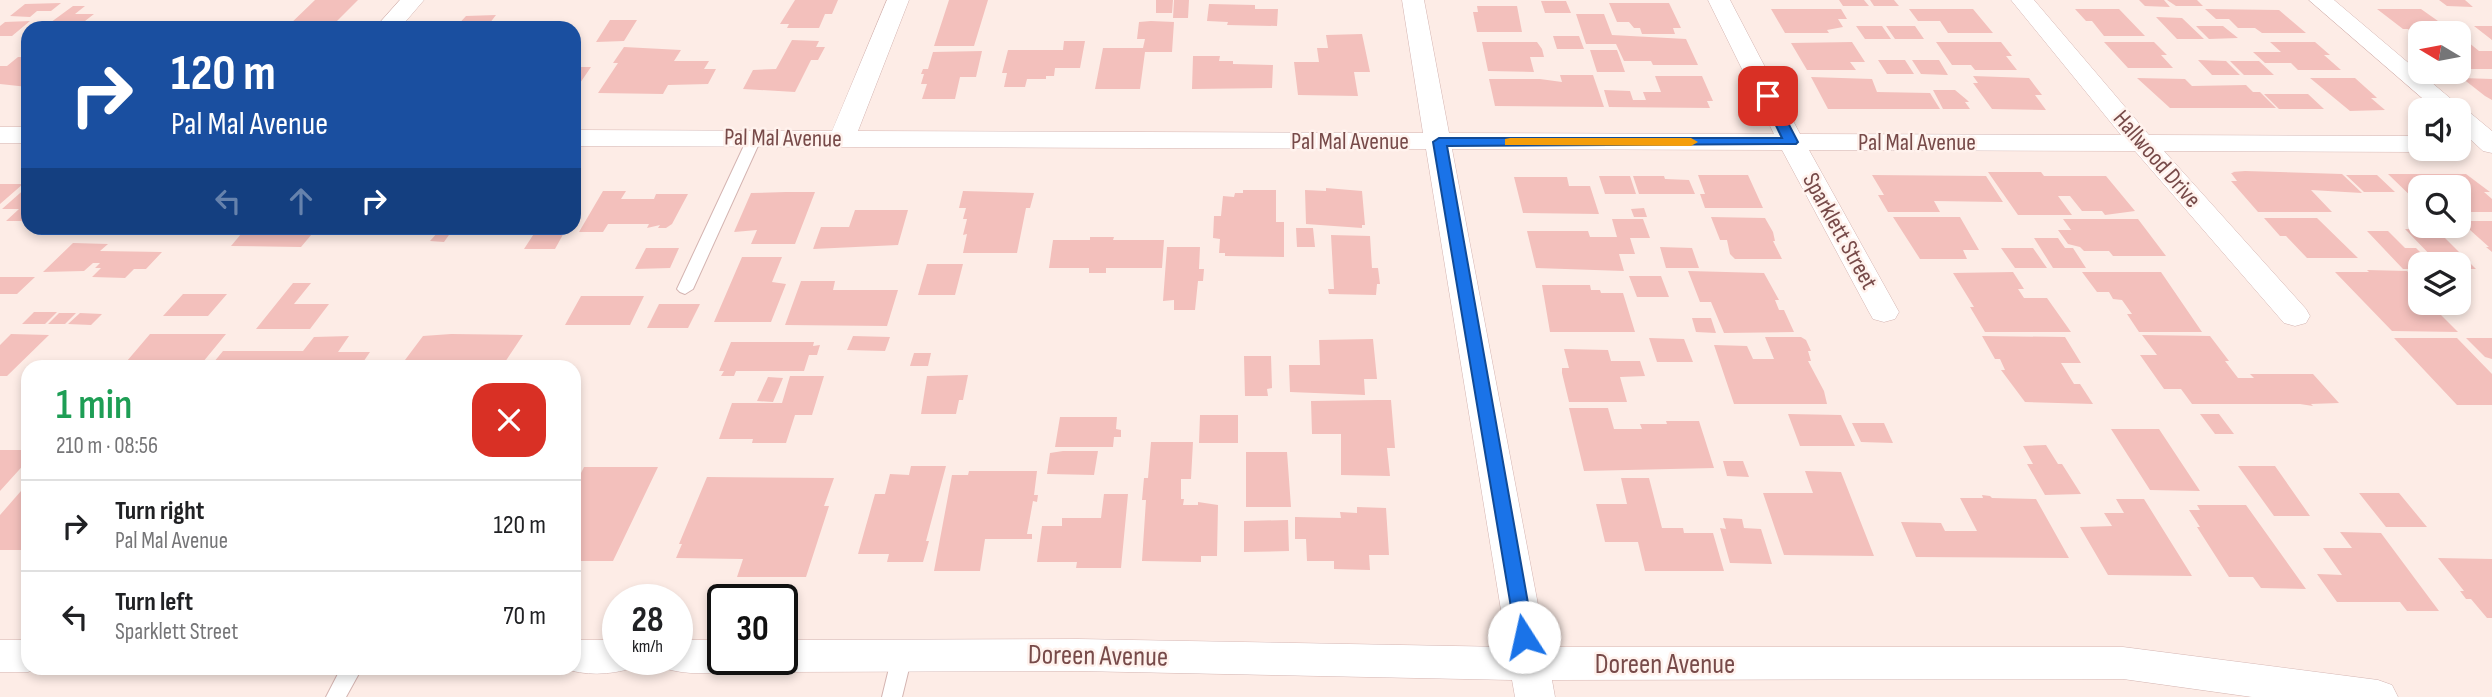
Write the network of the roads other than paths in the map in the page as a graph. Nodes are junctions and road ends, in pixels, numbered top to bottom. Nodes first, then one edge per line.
1 (413, 0) edge
2 (898, 0) edge
3 (1413, 0) edge
4 (1719, 0) edge
5 (2022, 0) edge
6 (2320, 0) edge
7 (394, 21) edge
8 (2437, 98) edge
9 (2471, 127) edge
10 (0, 135) edge
11 (21, 135) edge
12 (755, 137) junction
13 (581, 138) edge
14 (842, 139) junction
15 (1439, 142) junction
16 (1791, 142) junction
17 (2141, 142) junction
18 (2408, 144) edge
19 (2471, 144) edge
20 (2492, 144) edge
21 (685, 289) dead end
22 (1884, 312) dead end
23 (2295, 316) dead end
24 (0, 656) edge
25 (21, 656) edge
26 (581, 656) edge
27 (602, 656) edge
28 (798, 656) edge
29 (902, 656) junction
30 (348, 675) edge
31 (1532, 681) edge
32 (336, 697) edge
33 (892, 697) edge
34 (2378, 697) edge

1 - 7 street
2 - 14 street
3 - 15 street
4 - 16 street, Sparklett Street
5 - 17 street, Hallwood Drive
6 - 8 street
9 - 20 street
10 - 11 street
12 - 13 street, Pal Mal Avenue
12 - 14 street, Pal Mal Avenue
12 - 21 lane
14 - 15 street, Pal Mal Avenue
15 - 16 street, Pal Mal Avenue
15 - 31 street
16 - 17 street, Pal Mal Avenue
16 - 22 street, Sparklett Street
17 - 18 street, Pal Mal Avenue
17 - 23 street, Hallwood Drive
19 - 20 street
24 - 25 street
26 - 27 street
28 - 29 street, Doreen Avenue
29 - 31 street, Doreen Avenue
29 - 33 lane
30 - 32 lane
31 - 34 street, Doreen Avenue

